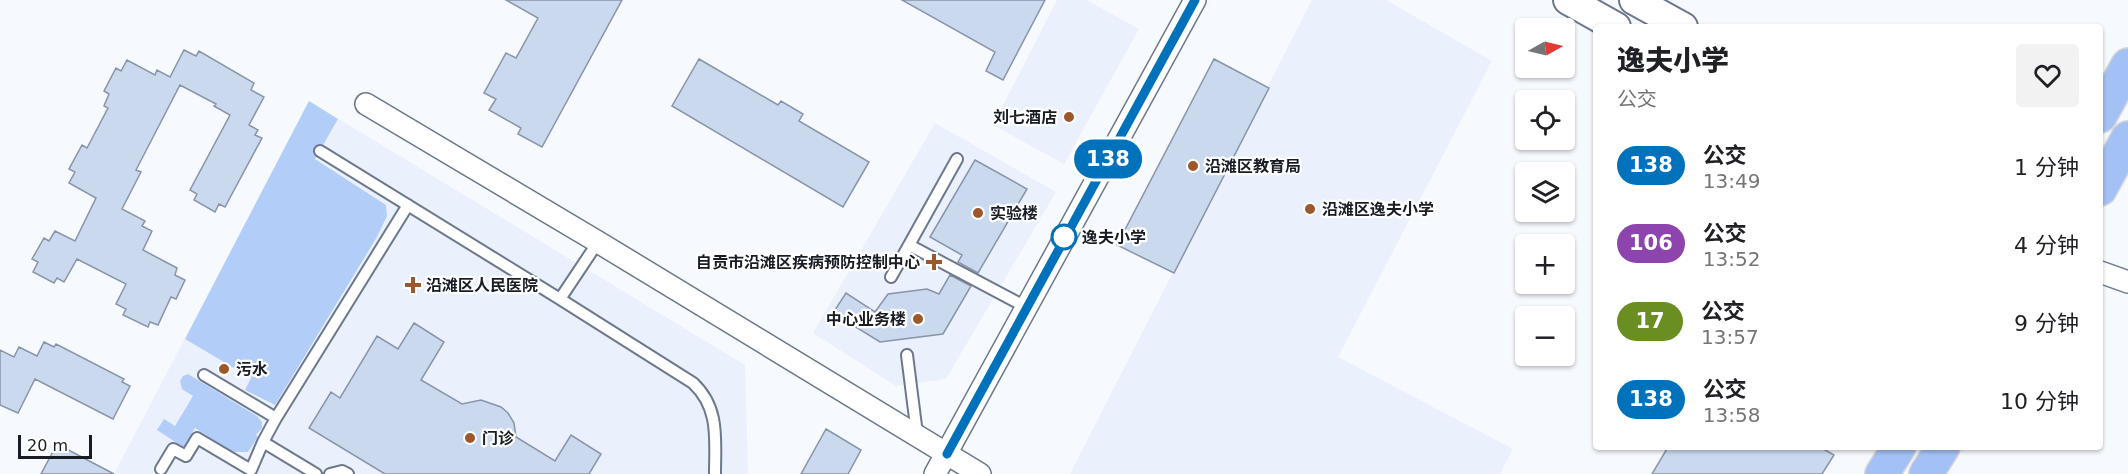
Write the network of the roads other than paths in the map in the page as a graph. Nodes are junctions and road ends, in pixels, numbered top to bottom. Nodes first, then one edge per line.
1 (1195, 0) edge
2 (1568, 0) edge
3 (1634, 0) edge
4 (1611, 24) edge
5 (1678, 24) edge
6 (2128, 65) edge
7 (366, 104) dead end
8 (2103, 111) edge
9 (2128, 138) edge
10 (320, 151) dead end
11 (957, 159) dead end
12 (2103, 184) edge
13 (408, 205) junction
14 (598, 242) junction
15 (909, 245) junction
16 (2103, 273) edge
17 (891, 277) dead end
18 (2128, 282) edge
19 (560, 299) junction
20 (1026, 307) junction
21 (907, 355) dead end
22 (204, 375) dead end
23 (276, 418) junction
24 (917, 434) junction
25 (263, 442) junction
26 (1897, 450) edge
27 (1941, 450) edge
28 (947, 454) junction
29 (161, 469) dead end
30 (316, 474) edge
31 (330, 474) edge
32 (348, 474) edge
33 (715, 474) edge
34 (935, 474) edge
35 (980, 474) edge
36 (1882, 474) edge
37 (1926, 474) edge

1 - 20 street
2 - 4 main road
3 - 5 main road
6 - 8 main road
7 - 14 street
9 - 12 main road
10 - 13 lane
11 - 15 lane
13 - 19 lane
13 - 23 lane
14 - 19 lane
14 - 24 street
15 - 17 lane
15 - 20 lane
16 - 18 street
19 - 33 lane
20 - 28 street
21 - 24 lane
22 - 23 lane
23 - 25 lane
24 - 28 street
25 - 29 lane
25 - 30 lane
26 - 36 main road
27 - 37 main road
28 - 34 street
28 - 35 street
31 - 32 lane

